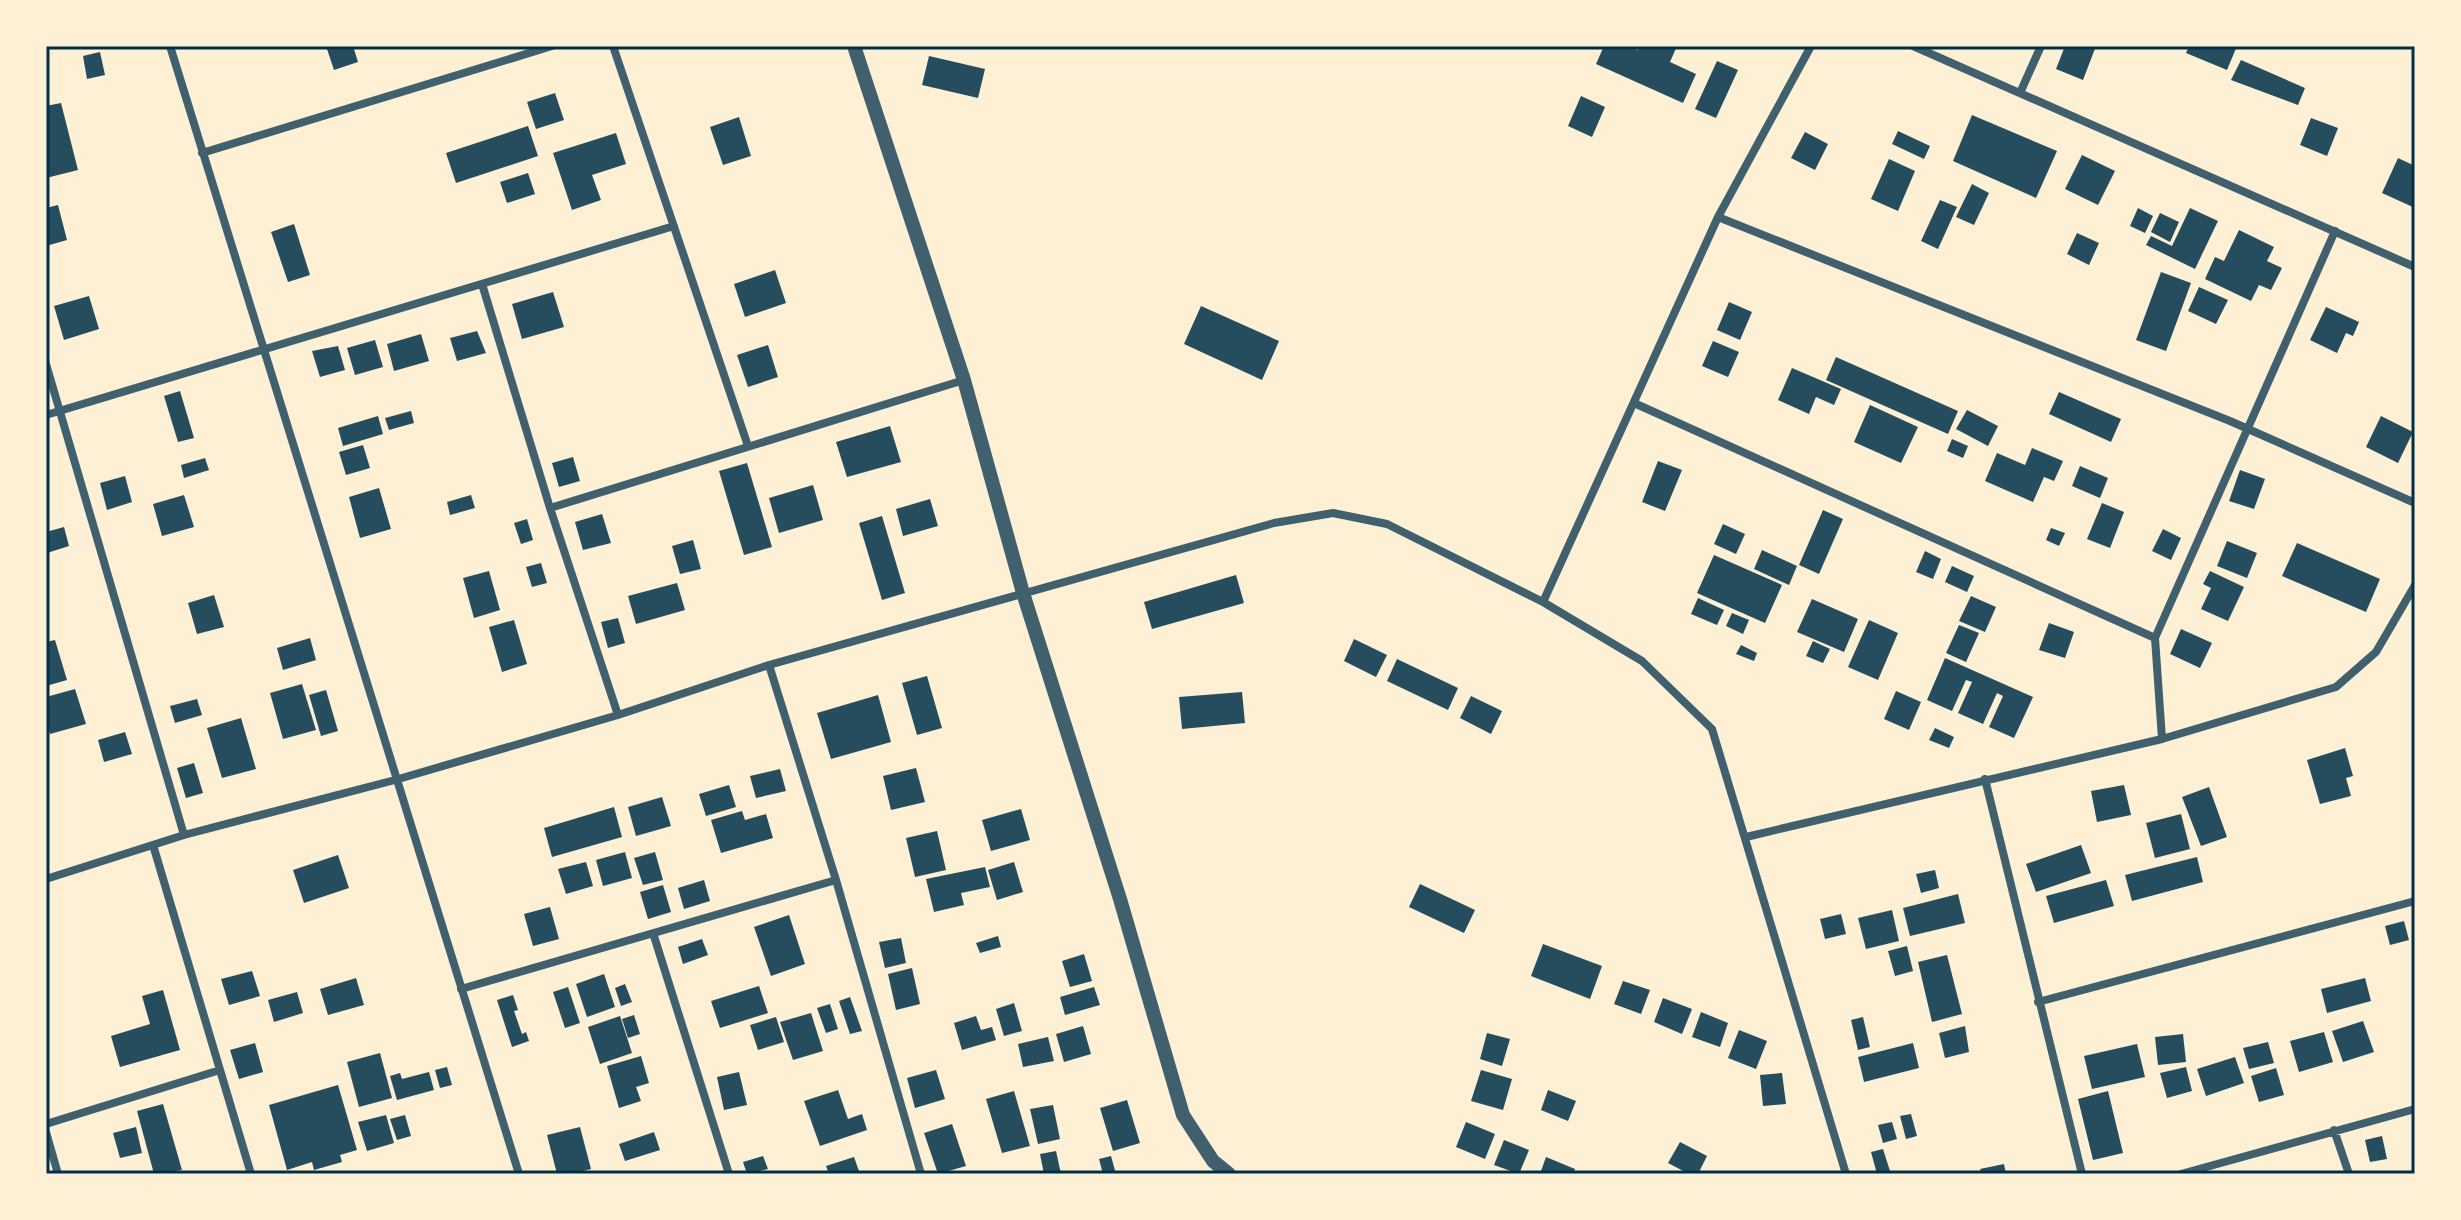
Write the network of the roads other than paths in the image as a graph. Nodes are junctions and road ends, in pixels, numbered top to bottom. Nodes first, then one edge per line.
1 (170, 46) edge
2 (552, 46) edge
3 (613, 46) edge
4 (854, 46) edge
5 (1811, 46) edge
6 (1913, 46) edge
7 (2041, 46) edge
8 (2020, 93) junction
9 (202, 153) junction
10 (1718, 217) junction
11 (674, 226) junction
12 (2335, 231) junction
13 (2415, 267) edge
14 (482, 284) junction
15 (263, 350) junction
16 (46, 364) edge
17 (964, 380) junction
18 (1634, 403) junction
19 (60, 411) junction
20 (46, 415) edge
21 (2248, 429) junction
22 (748, 446) junction
23 (2415, 503) edge
24 (550, 508) junction
25 (2415, 585) edge
26 (1023, 593) junction
27 (1543, 602) junction
28 (2155, 638) junction
29 (769, 665) junction
30 (618, 715) junction
31 (2162, 739) junction
32 (1985, 779) junction
33 (395, 780) junction
34 (184, 835) junction
35 (1746, 837) junction
36 (153, 845) junction
37 (46, 879) edge
38 (836, 880) junction
39 (2415, 901) edge
40 (653, 933) junction
41 (461, 989) junction
42 (2038, 1002) junction
43 (220, 1070) junction
44 (2415, 1109) edge
45 (46, 1124) edge
46 (2334, 1130) junction
47 (46, 1132) edge
48 (58, 1174) edge
49 (251, 1174) edge
50 (519, 1174) edge
51 (729, 1174) edge
52 (921, 1174) edge
53 (1229, 1174) edge
54 (1846, 1174) edge
55 (2082, 1174) edge
56 (2181, 1174) edge
57 (2349, 1174) edge

1 - 9 street
2 - 9 street
3 - 11 street
4 - 17 street
5 - 10 street
6 - 8 street
7 - 8 street
8 - 12 street
9 - 15 street
10 - 18 street
10 - 21 street
11 - 14 street
11 - 22 street
12 - 13 street
12 - 21 street
14 - 15 street
14 - 24 street
15 - 19 street
15 - 33 street
16 - 19 street
17 - 22 street
17 - 26 street
18 - 27 street
18 - 28 street
19 - 20 street
19 - 34 street
21 - 23 street
21 - 28 street
22 - 24 street
24 - 30 street
25 - 31 street
26 - 27 street
26 - 29 street
26 - 53 street
27 - 35 street
28 - 31 street
29 - 30 street
29 - 38 street
30 - 33 street
31 - 32 street
32 - 35 street
32 - 42 street
33 - 34 street
33 - 41 street
34 - 36 street
35 - 54 street
36 - 37 street
36 - 43 street
38 - 40 street
38 - 52 street
39 - 42 street
40 - 41 street
40 - 51 street
41 - 50 street
42 - 55 street
43 - 45 street
43 - 49 street
44 - 46 street
46 - 56 street
46 - 57 street
47 - 48 street

